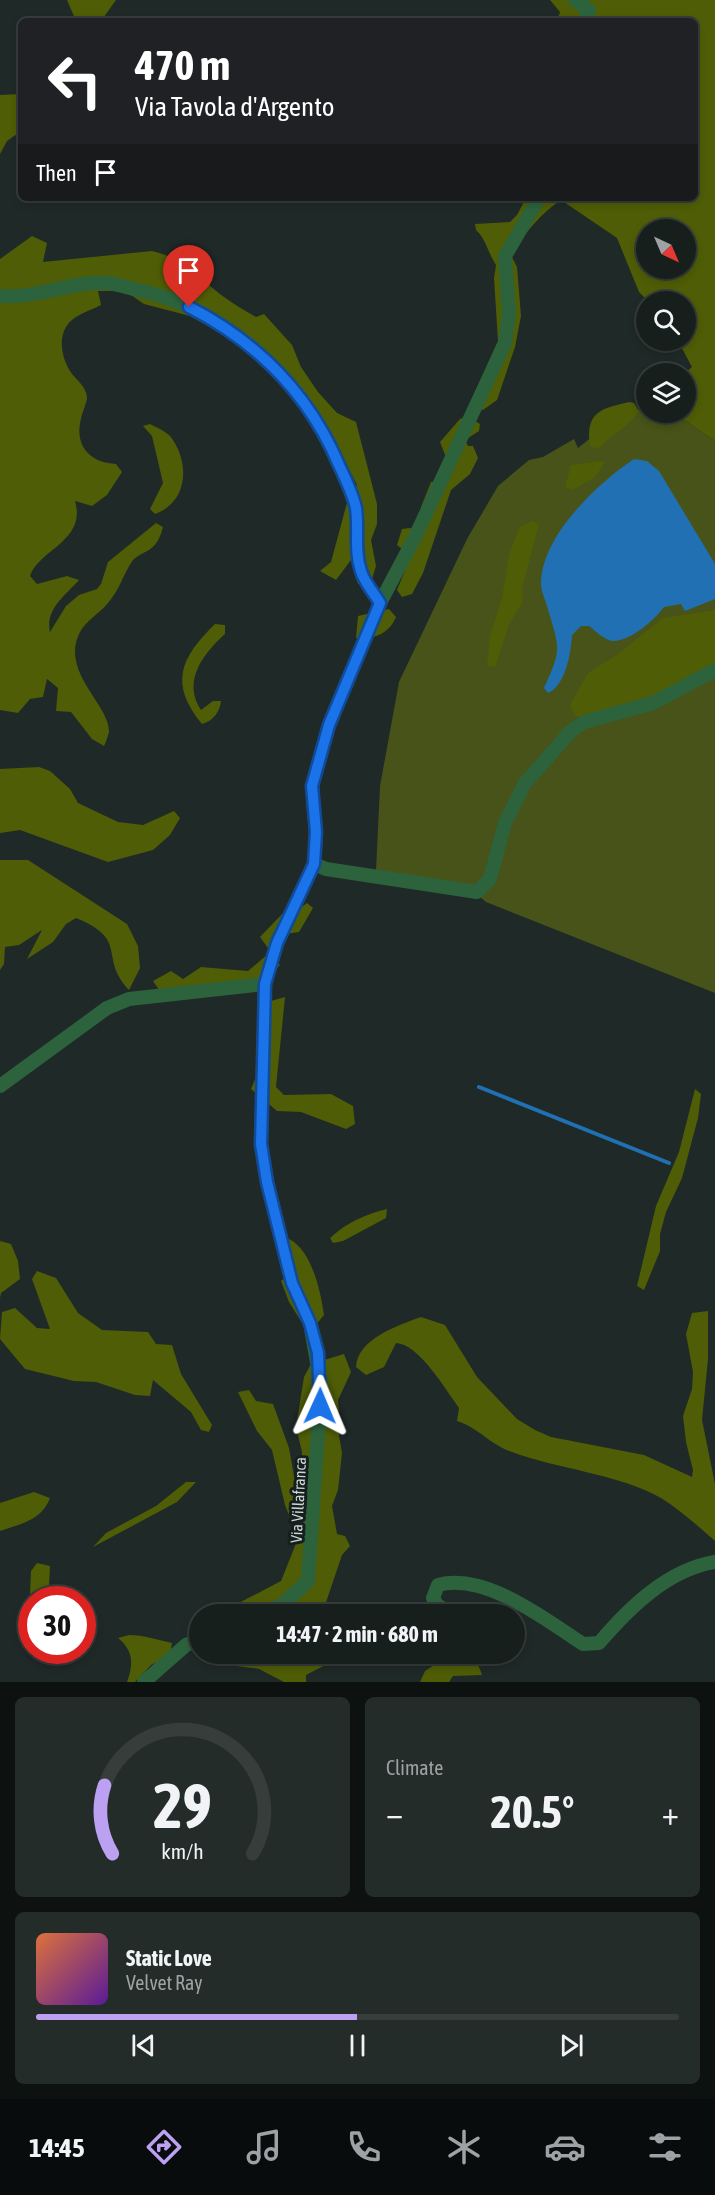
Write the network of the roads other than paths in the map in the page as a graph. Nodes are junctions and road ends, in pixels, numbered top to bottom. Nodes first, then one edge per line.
1 (575, 0) edge
2 (585, 18) edge
3 (537, 201) edge
4 (0, 296) edge
5 (380, 603) junction
6 (715, 670) edge
7 (314, 864) junction
8 (265, 984) junction
9 (0, 1086) edge
10 (715, 1562) edge
11 (283, 1604) edge
12 (436, 1604) edge
13 (521, 1604) edge
14 (525, 1607) edge
15 (189, 1644) edge
16 (144, 1682) edge

1 - 2 street
3 - 5 street, Via Villafranca
4 - 5 street
5 - 7 street, Via Villafranca
6 - 7 street
7 - 8 street, Via Villafranca
8 - 9 street
8 - 11 street, Via Villafranca
10 - 14 street
12 - 13 street
15 - 16 street

